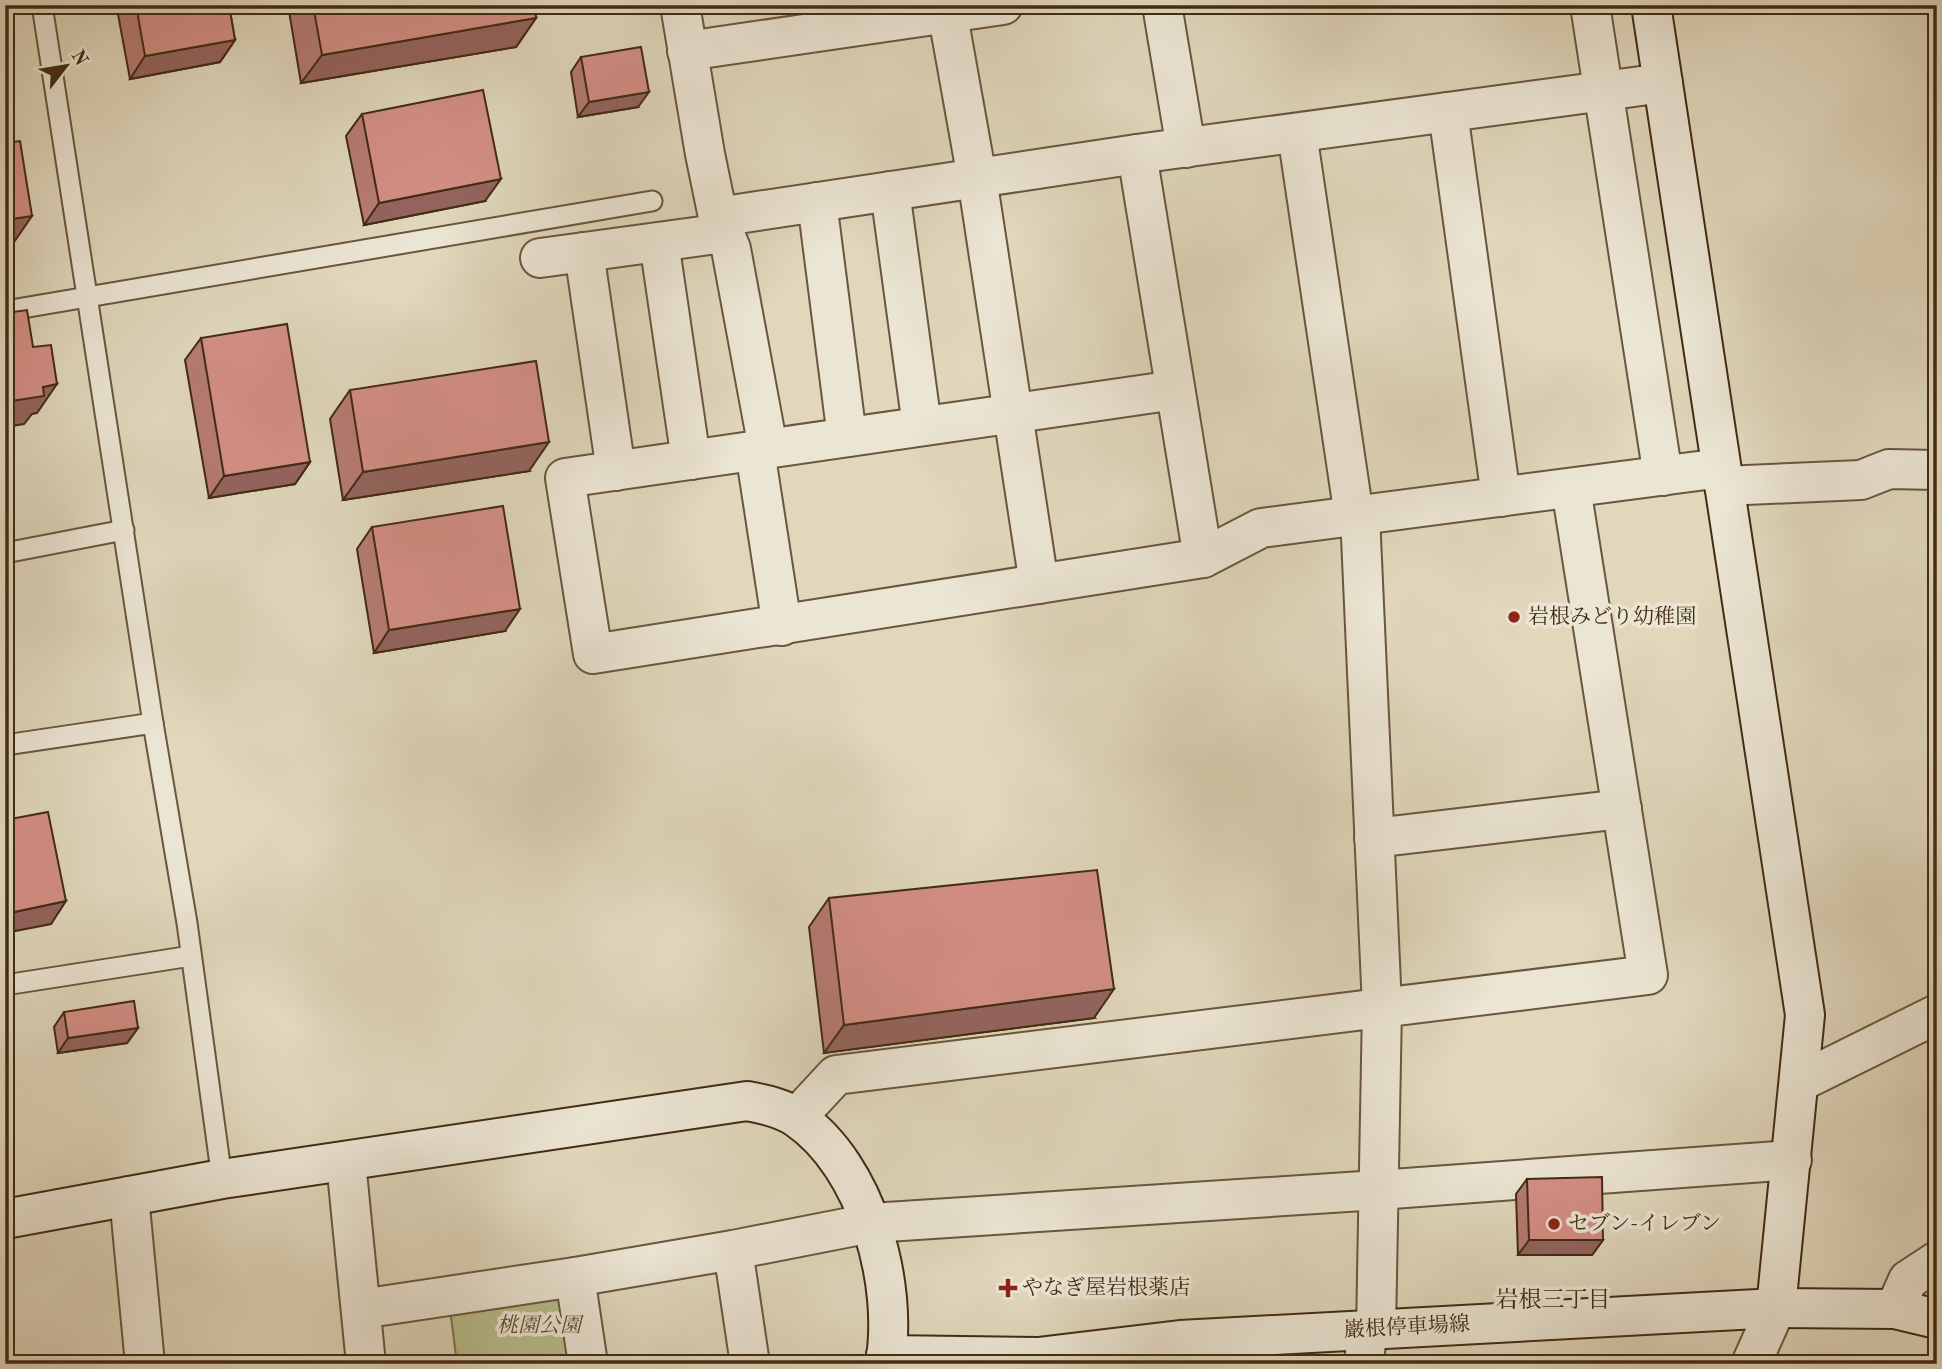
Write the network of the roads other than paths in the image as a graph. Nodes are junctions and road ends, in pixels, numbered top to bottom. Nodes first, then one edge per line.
1 (42, 5) edge
2 (680, 5) edge
3 (1003, 5) edge
4 (1162, 5) edge
5 (1590, 5) edge
6 (1651, 5) edge
7 (946, 10) edge
8 (687, 51) junction
9 (1663, 83) junction
10 (1604, 91) junction
11 (1448, 112) junction
12 (1297, 133) junction
13 (1186, 148) junction
14 (1138, 154) junction
15 (977, 178) junction
16 (890, 191) junction
17 (652, 201) dead end
18 (817, 202) junction
19 (721, 225) junction
20 (659, 242) junction
21 (584, 252) junction
22 (540, 258) dead end
23 (88, 298) junction
24 (5, 311) edge
25 (1175, 390) junction
26 (1013, 413) junction
27 (922, 426) junction
28 (846, 437) junction
29 (761, 449) junction
30 (691, 460) junction
31 (1937, 470) edge
32 (615, 471) junction
33 (1663, 475) junction
34 (1723, 477) junction
35 (1572, 488) junction
36 (1501, 497) junction
37 (1357, 516) junction
38 (124, 530) junction
39 (5, 553) edge
40 (1203, 558) junction
41 (1039, 584) junction
42 (782, 626) junction
43 (153, 723) junction
44 (5, 746) edge
45 (1622, 809) junction
46 (1374, 838) junction
47 (191, 956) junction
48 (5, 985) edge
49 (1382, 1007) junction
50 (1937, 1014) edge
51 (1800, 1082) junction
52 (797, 1117) junction
53 (1792, 1160) junction
54 (346, 1162) junction
55 (222, 1179) junction
56 (1378, 1191) junction
57 (129, 1196) junction
58 (5, 1219) edge
59 (871, 1223) junction
60 (733, 1250) junction
61 (1937, 1261) edge
62 (575, 1277) junction
63 (1776, 1308) junction
64 (361, 1309) junction
65 (1895, 1309) junction
66 (1937, 1319) edge
67 (1369, 1341) edge
68 (1179, 1352) edge
69 (885, 1359) edge
70 (1037, 1360) edge
71 (145, 1364) edge
72 (366, 1364) edge
73 (588, 1364) edge
74 (750, 1364) edge
75 (1751, 1364) edge

1 - 23 lane
2 - 8 street
3 - 7 street
4 - 13 street
5 - 10 street
6 - 9 street
7 - 8 street
7 - 15 street
8 - 19 street
9 - 10 street
9 - 34 street
10 - 11 street
10 - 33 street
11 - 12 street
11 - 36 street
12 - 13 street
12 - 37 street
13 - 14 street
14 - 15 street
14 - 25 street
15 - 16 street
15 - 26 street
16 - 18 street
16 - 27 street
17 - 23 lane
18 - 19 street
18 - 28 street
19 - 20 street
19 - 29 street
20 - 21 street
20 - 30 street
21 - 22 street
21 - 32 street
23 - 24 lane
23 - 38 lane
25 - 26 street
25 - 40 street
26 - 27 street
26 - 41 street
27 - 28 street
28 - 29 street
29 - 30 street
29 - 42 street
30 - 32 street
31 - 34 street
32 - 42 street
33 - 34 street
33 - 35 street
34 - 51 street
35 - 36 street
35 - 45 street
36 - 37 street
37 - 40 street
37 - 46 street
38 - 39 lane
38 - 43 lane
40 - 41 street
41 - 42 street
43 - 44 lane
43 - 47 lane
45 - 46 street
45 - 49 street
46 - 49 street
47 - 48 lane
47 - 55 lane
49 - 52 street
49 - 56 street
50 - 51 street
51 - 53 street
52 - 54 street
52 - 59 street
53 - 56 street
53 - 63 street
54 - 55 street
54 - 64 street
55 - 57 street
56 - 59 street
56 - 67 street
57 - 58 street
57 - 71 street
59 - 60 street
59 - 69 street
60 - 62 street
60 - 74 street
61 - 65 street
62 - 64 street
62 - 73 street
63 - 65 street, 巌根停車場線
63 - 67 street, 巌根停車場線
63 - 75 street
64 - 72 street
65 - 66 street, 巌根停車場線
67 - 68 street, 巌根停車場線
68 - 70 street, 巌根停車場線
69 - 70 street, 巌根停車場線

